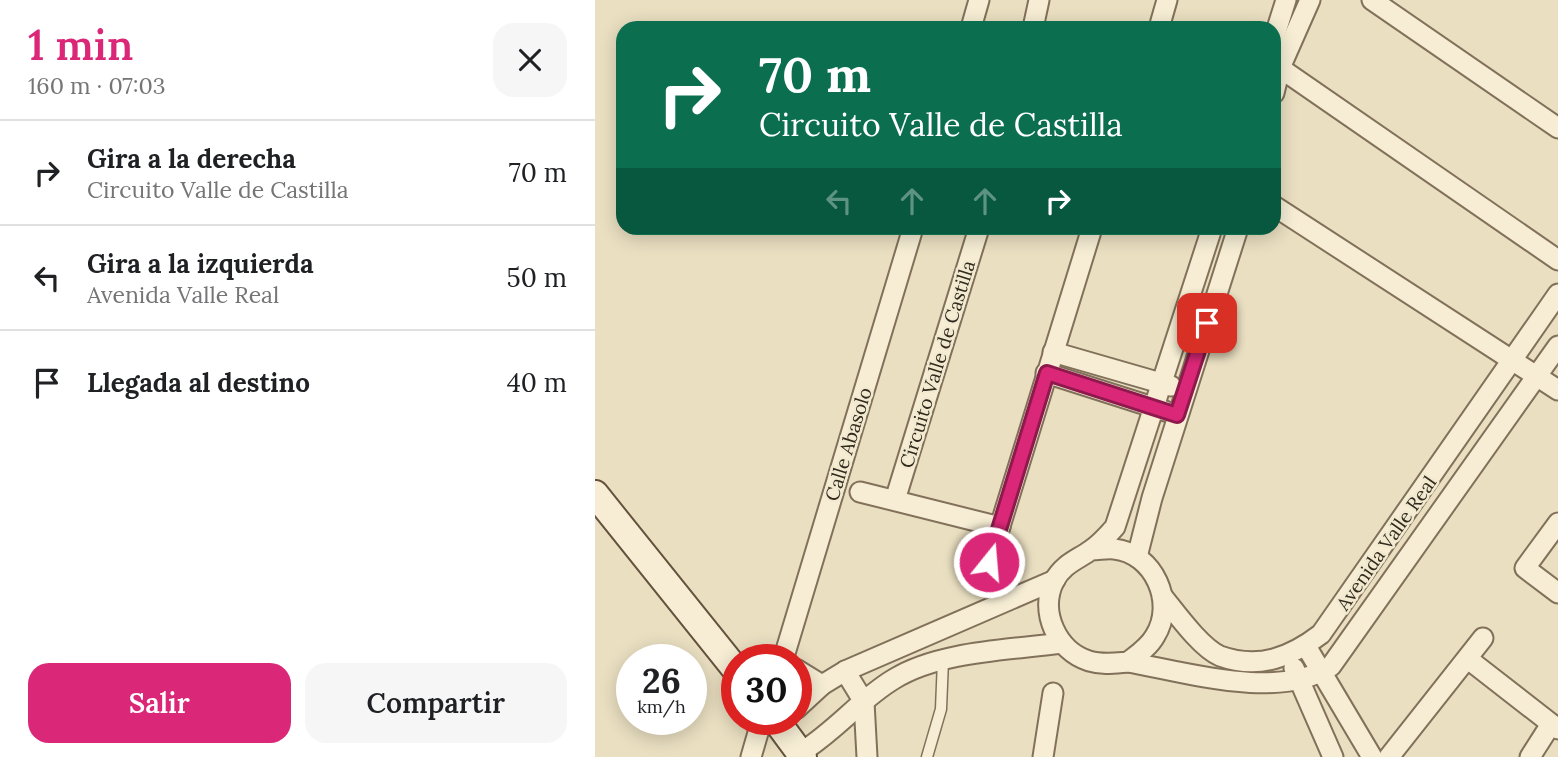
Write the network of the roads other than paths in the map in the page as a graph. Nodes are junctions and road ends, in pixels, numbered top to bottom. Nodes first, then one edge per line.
1 (979, 0) edge
2 (1039, 0) edge
3 (1167, 0) edge
4 (1286, 0) edge
5 (1310, 0) edge
6 (1372, 0) edge
7 (973, 21) edge
8 (1034, 21) edge
9 (1161, 21) edge
10 (1279, 21) edge
11 (1281, 66) edge
12 (1281, 69) edge
13 (1558, 128) edge
14 (1281, 211) edge
15 (911, 235) edge
16 (977, 235) edge
17 (1090, 235) edge
18 (1210, 235) edge
19 (1236, 235) edge
20 (1558, 260) edge
21 (1198, 269) junction
22 (1221, 278) junction
23 (1558, 294) edge
24 (1558, 346) edge
25 (1053, 352) junction
26 (1513, 361) junction
27 (1047, 373) junction
28 (1538, 375) junction
29 (1161, 383) junction
30 (1186, 389) junction
31 (1558, 390) edge
32 (1154, 408) junction
33 (1177, 415) junction
34 (860, 492) dead end
35 (595, 494) edge
36 (895, 500) junction
37 (1558, 523) edge
38 (1000, 527) junction
39 (1092, 550) junction
40 (1137, 557) junction
41 (989, 562) dead end
42 (1055, 580) junction
43 (1558, 593) edge
44 (1163, 597) junction
45 (1483, 638) dead end
46 (1062, 643) junction
47 (788, 644) edge
48 (1306, 646) junction
49 (721, 651) edge
50 (1288, 655) junction
51 (1468, 659) junction
52 (943, 660) junction
53 (1128, 662) junction
54 (845, 671) junction
55 (1321, 673) junction
56 (1300, 678) junction
57 (812, 679) edge
58 (822, 685) junction
59 (1053, 692) dead end
60 (812, 693) edge
61 (864, 702) junction
62 (1555, 726) edge
63 (767, 735) edge
64 (790, 735) edge
65 (802, 755) edge
66 (751, 757) edge
67 (867, 757) edge
68 (927, 757) edge
69 (1043, 757) edge
70 (1333, 757) edge
71 (1372, 757) edge
72 (1389, 757) edge
73 (1530, 757) edge

1 - 7 street
2 - 8 street
3 - 9 street
4 - 10 street
5 - 11 street
6 - 13 street
12 - 20 street
14 - 26 street
15 - 47 street, Calle Abasolo
16 - 36 street, Circuito Valle de Castilla
17 - 25 street
18 - 21 street
19 - 22 street
21 - 22 street
21 - 29 street
22 - 30 street
23 - 26 street, Avenida Valle Real
24 - 28 street, Avenida Valle Real
25 - 27 street
25 - 29 street
26 - 28 street
26 - 48 street, Avenida Valle Real
27 - 32 street
27 - 38 street
28 - 31 street
28 - 55 street, Avenida Valle Real
29 - 30 street
29 - 32 street
30 - 33 street
32 - 33 street
32 - 39 street
33 - 40 street
34 - 36 street
35 - 49 main road
36 - 38 street
37 - 43 street
38 - 41 street
39 - 40 street
39 - 42 street
40 - 44 street
42 - 46 street
42 - 54 street
44 - 50 street, Avenida Valle Real
44 - 53 street
45 - 51 street
46 - 52 street
46 - 53 street
48 - 50 street, Avenida Valle Real
48 - 55 street
50 - 56 street
51 - 62 street
51 - 72 street
52 - 61 street
52 - 68 lane
53 - 56 street
54 - 58 street
54 - 61 street
55 - 56 street
55 - 71 street
56 - 70 street
57 - 58 street
58 - 60 street
59 - 69 street
61 - 65 street
61 - 67 street
62 - 73 street
63 - 66 street
64 - 65 main road

